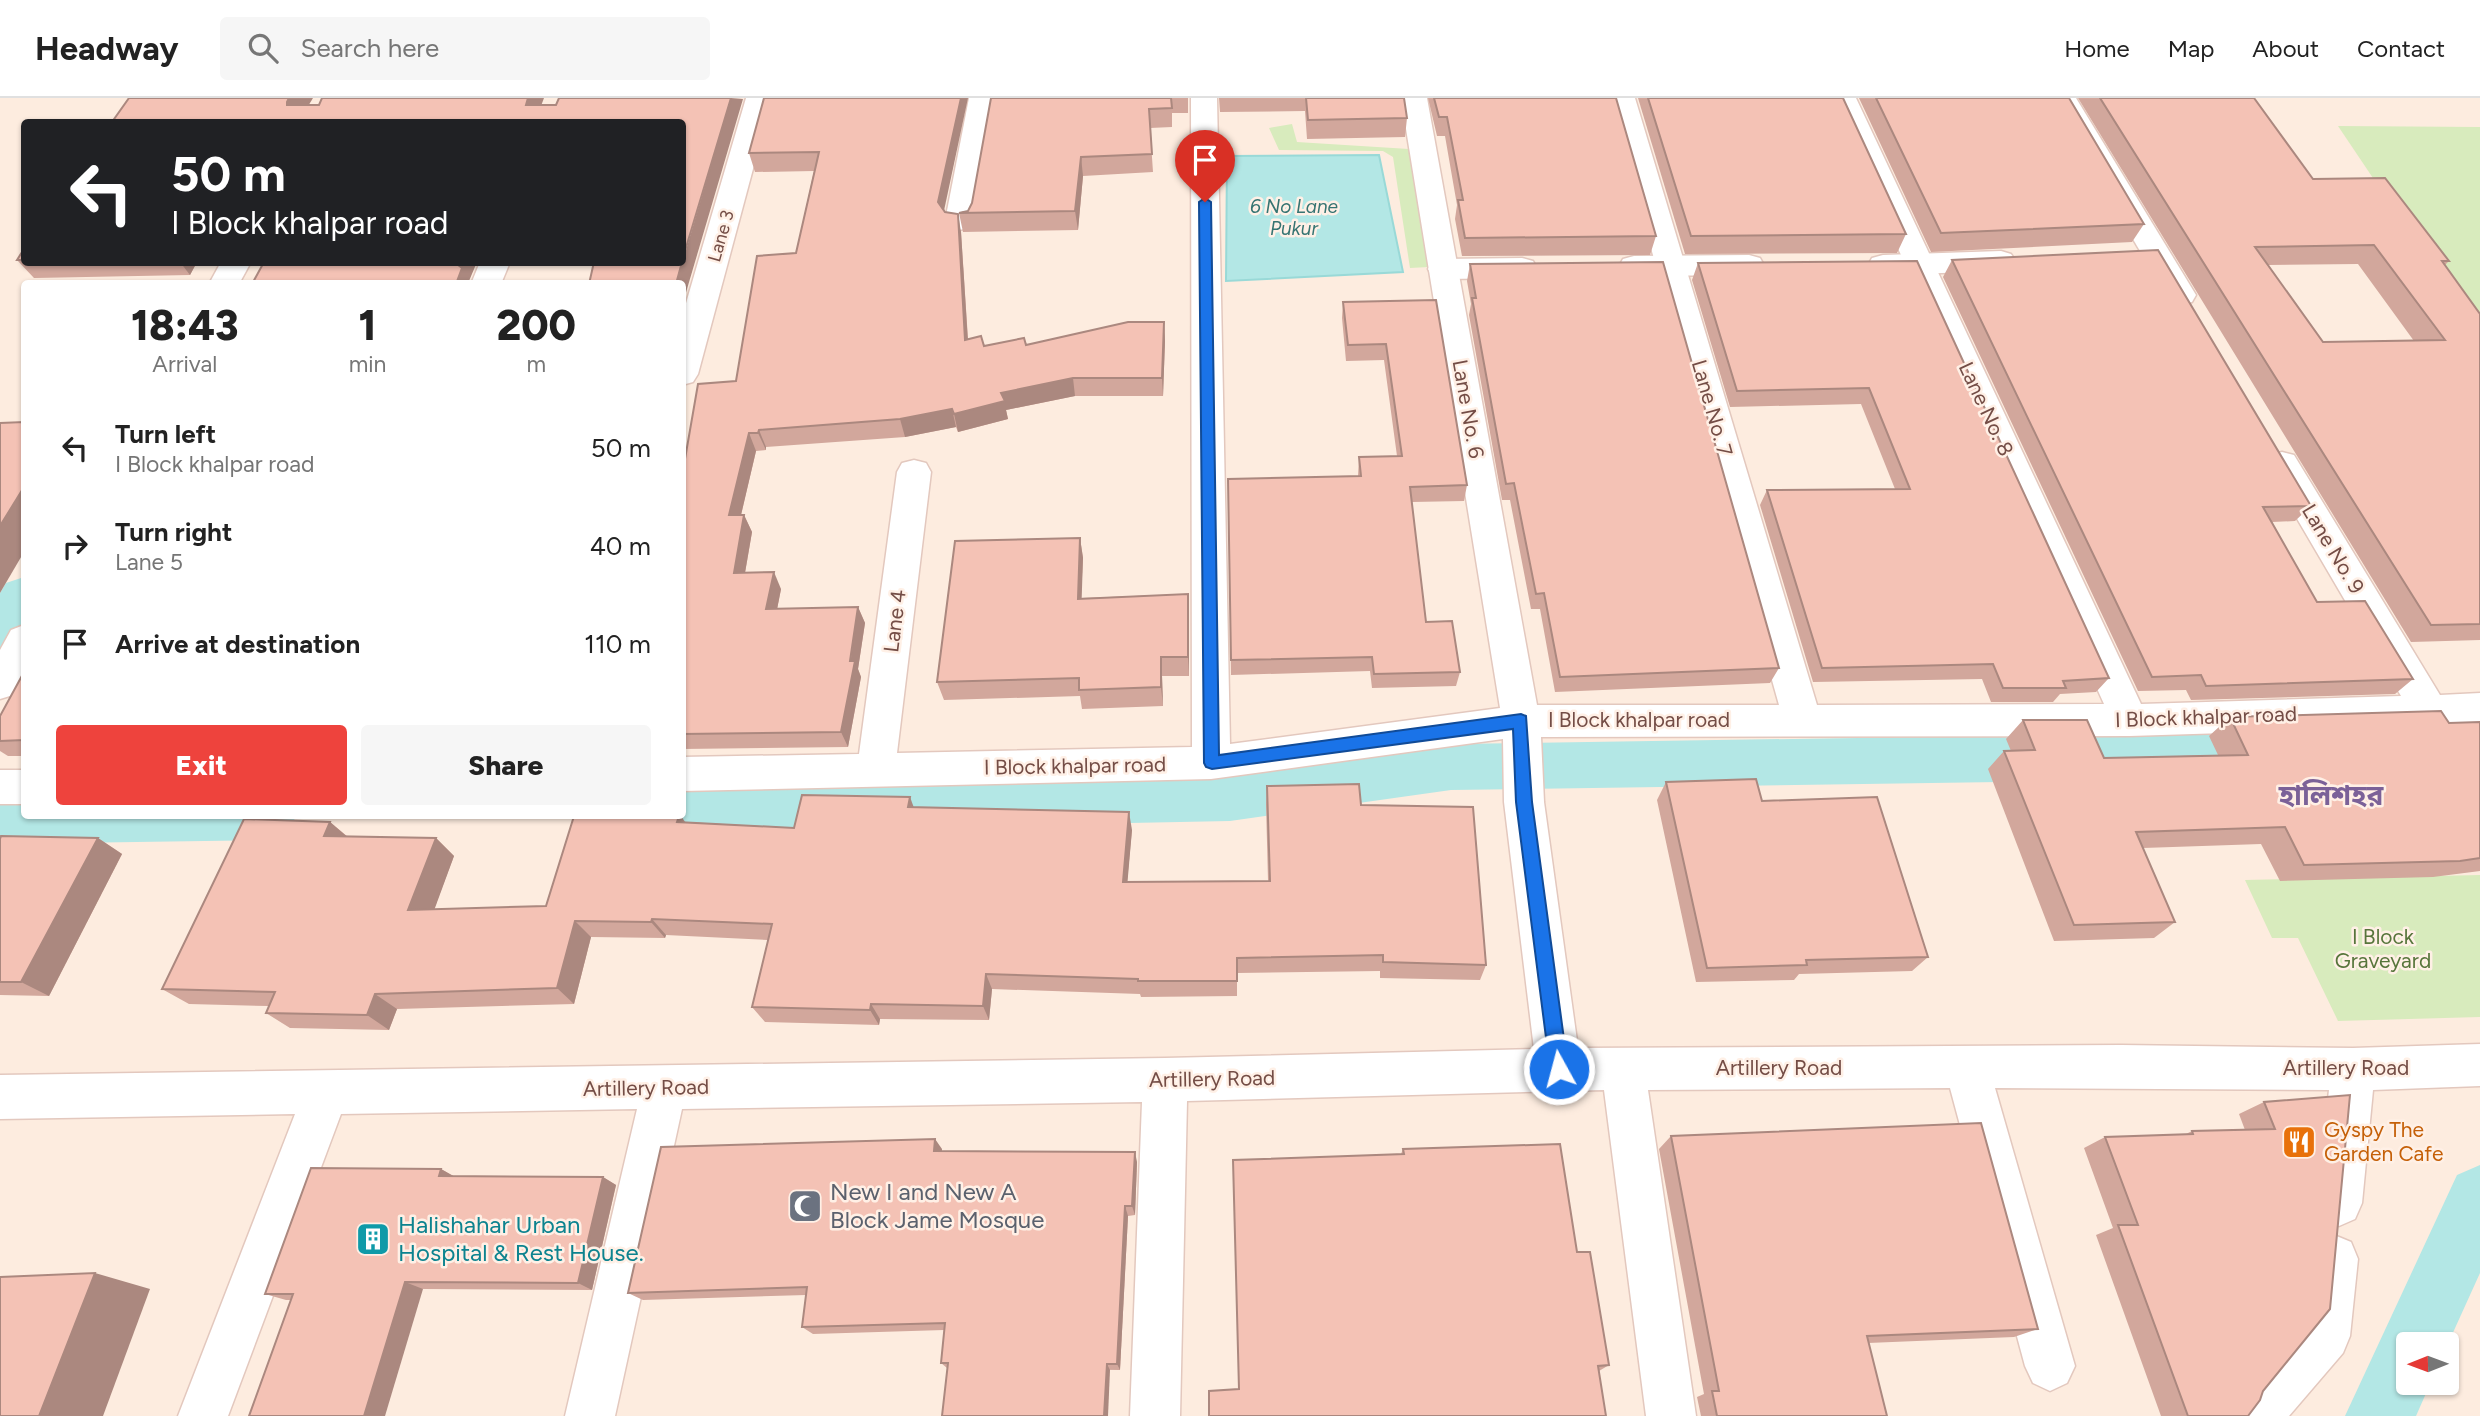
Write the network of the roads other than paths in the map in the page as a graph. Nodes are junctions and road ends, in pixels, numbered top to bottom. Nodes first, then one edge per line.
1 (759, 98) edge
2 (982, 98) edge
3 (1204, 98) edge
4 (1414, 98) edge
5 (1622, 98) edge
6 (1843, 98) edge
7 (2063, 98) edge
8 (959, 221) edge
9 (2031, 260) edge
10 (1781, 265) edge
11 (1850, 265) edge
12 (1920, 265) junction
13 (1670, 266) junction
14 (1550, 267) edge
15 (1604, 267) edge
16 (1443, 269) junction
17 (692, 311) edge
18 (2198, 324) edge
19 (686, 349) edge
20 (2268, 441) edge
21 (914, 472) dead end
22 (21, 646) edge
23 (0, 684) edge
24 (2480, 709) edge
25 (2430, 711) junction
26 (1802, 719) junction
27 (2130, 720) junction
28 (1521, 721) junction
29 (1212, 763) junction
30 (876, 770) junction
31 (686, 774) edge
32 (0, 786) edge
33 (21, 787) edge
34 (2480, 1065) edge
35 (1967, 1068) junction
36 (1559, 1069) junction
37 (1623, 1069) junction
38 (2353, 1069) junction
39 (1165, 1080) junction
40 (664, 1088) junction
41 (326, 1093) junction
42 (0, 1097) edge
43 (2050, 1366) dead end
44 (203, 1416) edge
45 (590, 1416) edge
46 (1155, 1416) edge
47 (1671, 1416) edge
48 (2256, 1416) edge

1 - 17 street, Lane 3
2 - 8 street
3 - 29 street
4 - 16 street, Lane No. 6
5 - 13 street, Lane No. 7
6 - 12 street, Lane No. 8
7 - 18 street
9 - 12 street
10 - 13 street
11 - 12 street
12 - 27 street, Lane No. 8
13 - 15 street
13 - 26 street, Lane No. 7
14 - 16 street
16 - 28 street, Lane No. 6
17 - 19 street, Lane 3
20 - 25 street, Lane No. 9
21 - 30 street, Lane 4
22 - 23 street
24 - 25 street, I Block khalpar road
25 - 27 street, I Block khalpar road
26 - 27 street, I Block khalpar road
26 - 28 street, I Block khalpar road
28 - 29 street, I Block khalpar road
28 - 36 street, Lane No. 6
29 - 30 street, I Block khalpar road
30 - 31 street, I Block khalpar road
32 - 33 street
34 - 38 street, Artillery Road
35 - 37 street, Artillery Road
35 - 38 street, Artillery Road
35 - 43 street
36 - 37 street, Artillery Road
36 - 39 street, Artillery Road
37 - 47 street
38 - 48 street
39 - 40 street, Artillery Road
39 - 46 street
40 - 41 street, Artillery Road
40 - 45 street
41 - 42 street, Artillery Road
41 - 44 street

